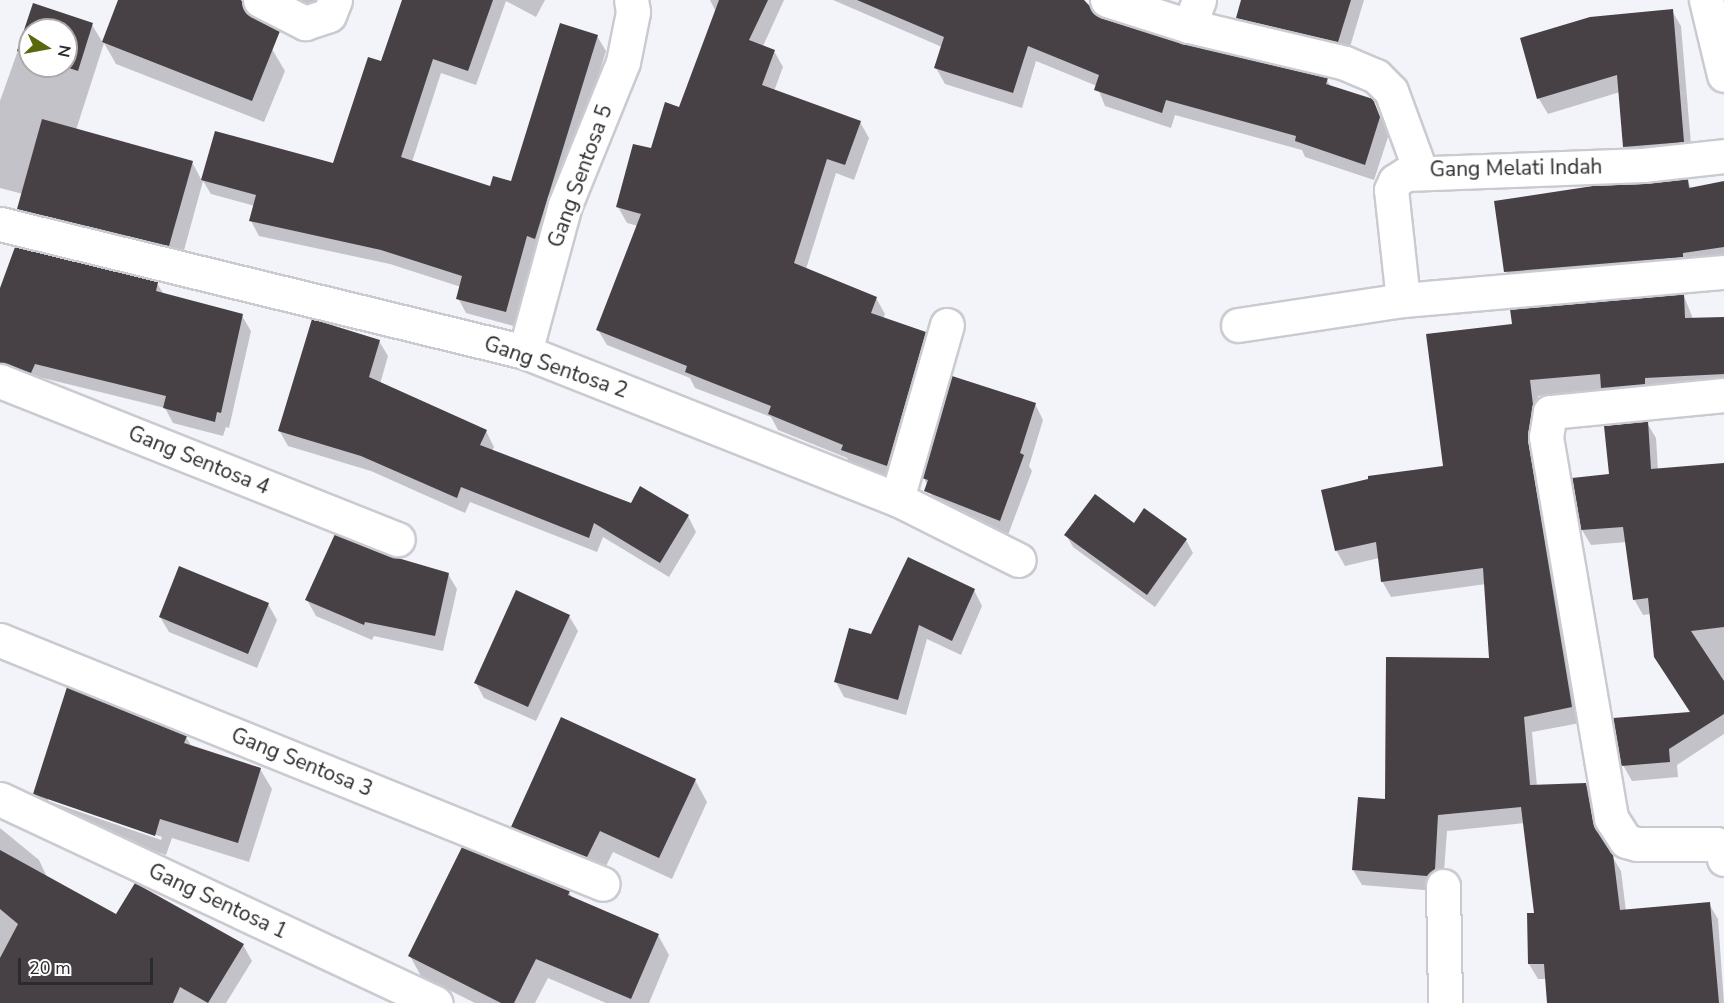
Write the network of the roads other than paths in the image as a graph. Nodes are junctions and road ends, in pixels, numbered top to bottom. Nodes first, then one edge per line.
1 (260, 0) edge
2 (335, 0) edge
3 (631, 0) edge
4 (1107, 0) edge
5 (1706, 0) edge
6 (1194, 13) edge
7 (1724, 75) edge
8 (1724, 156) edge
9 (1420, 170) junction
10 (0, 224) edge
11 (1724, 272) edge
12 (1403, 300) junction
13 (947, 325) dead end
14 (1238, 325) dead end
15 (525, 352) junction
16 (0, 381) edge
17 (1724, 395) edge
18 (897, 499) junction
19 (398, 538) dead end
20 (1019, 560) dead end
21 (0, 640) edge
22 (0, 799) edge
23 (1724, 859) edge
24 (603, 884) dead end
25 (1443, 886) dead end
26 (436, 1003) edge
27 (1445, 1003) edge

1 - 2 street
3 - 15 street, Gang Sentosa 5
4 - 6 street
5 - 7 street
6 - 9 street
8 - 9 street, Gang Melati Indah
9 - 12 street, Gang Melati Indah
10 - 15 street, Gang Sentosa 2
11 - 12 street
12 - 14 street
13 - 18 street
15 - 18 street, Gang Sentosa 2
16 - 19 street, Gang Sentosa 4
17 - 23 street
18 - 20 street, Gang Sentosa 2
21 - 24 street, Gang Sentosa 3
22 - 26 street, Gang Sentosa 1
25 - 27 street

